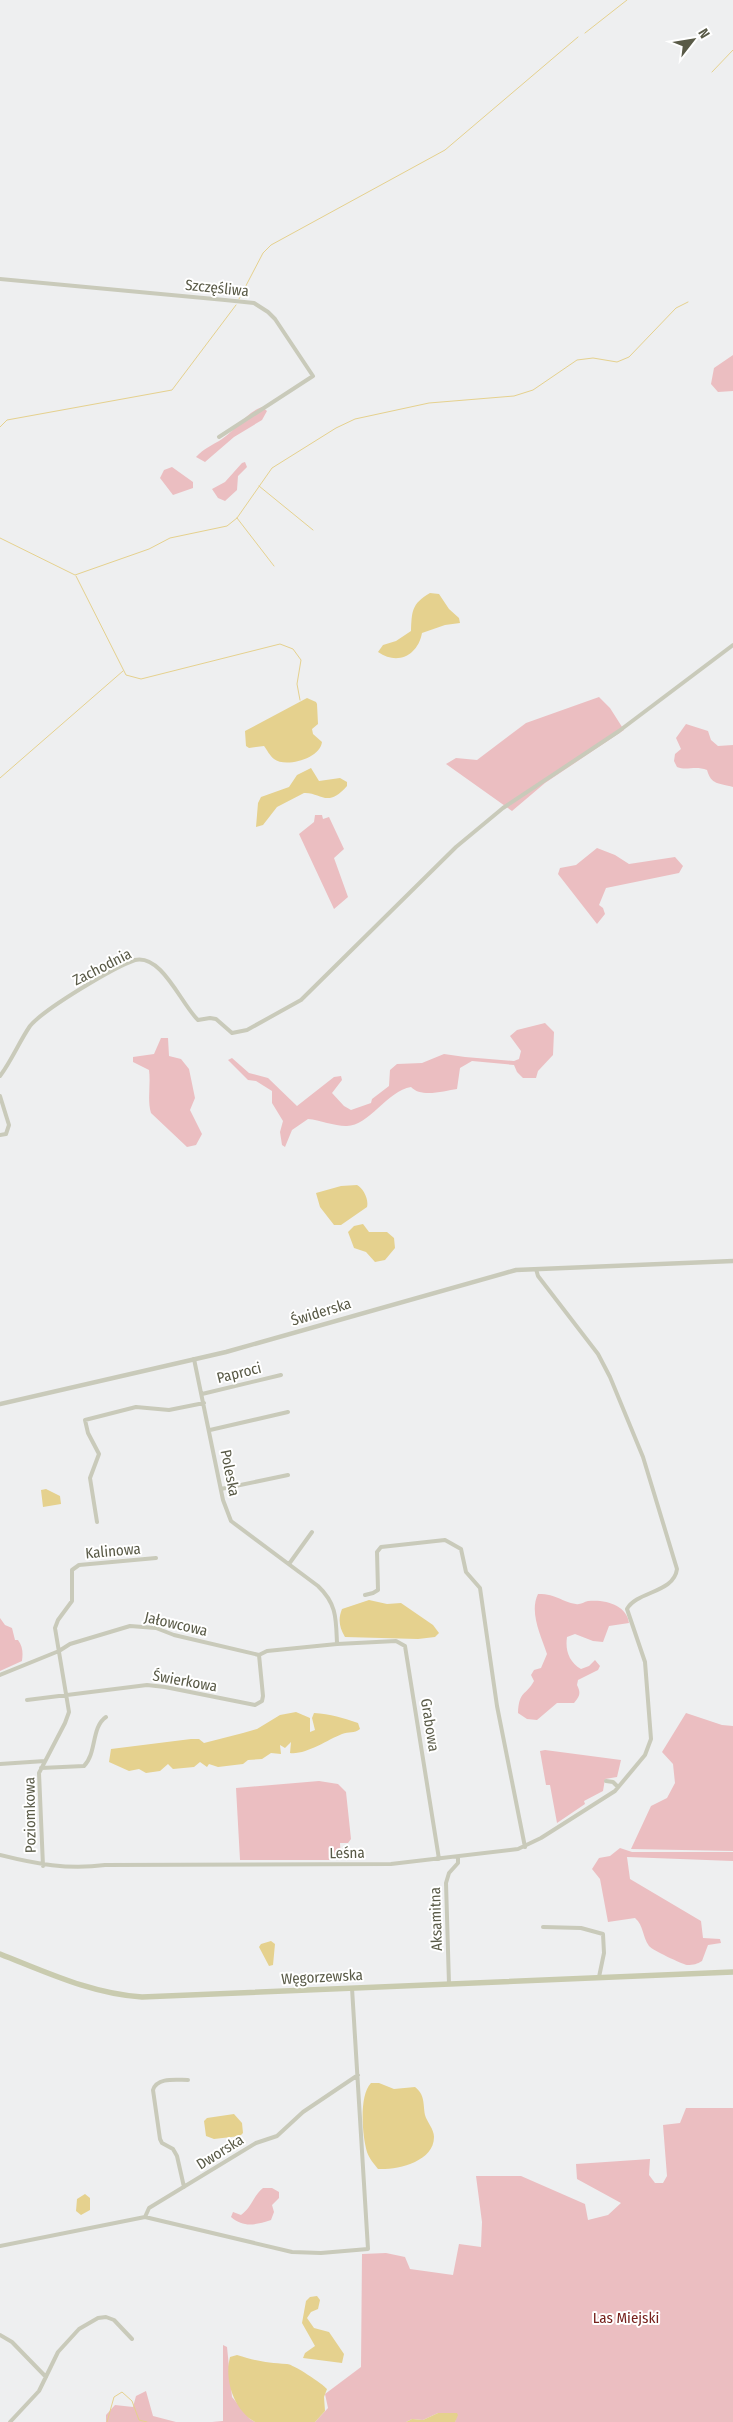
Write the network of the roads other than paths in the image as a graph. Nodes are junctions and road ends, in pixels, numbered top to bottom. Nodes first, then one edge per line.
1 (0, 279) edge
2 (219, 437) dead end
3 (733, 645) edge
4 (0, 1076) edge
5 (0, 1096) edge
6 (0, 1135) edge
7 (733, 1261) edge
8 (536, 1269) junction
9 (194, 1359) junction
10 (281, 1375) dead end
11 (202, 1394) junction
12 (204, 1403) junction
13 (0, 1404) edge
14 (288, 1412) dead end
15 (210, 1430) junction
16 (288, 1475) dead end
17 (221, 1489) junction
18 (96, 1522) dead end
19 (312, 1532) dead end
20 (156, 1558) dead end
21 (289, 1564) junction
22 (365, 1595) dead end
23 (337, 1644) junction
24 (355, 1644) joint
25 (59, 1651) junction
26 (259, 1655) junction
27 (0, 1674) edge
28 (67, 1695) junction
29 (27, 1700) dead end
30 (106, 1717) dead end
31 (45, 1761) junction
32 (0, 1764) edge
33 (41, 1768) junction
34 (606, 1781) dead end
35 (618, 1787) junction
36 (525, 1847) junction
37 (0, 1855) edge
38 (458, 1857) junction
39 (439, 1859) junction
40 (43, 1866) junction
41 (543, 1927) dead end
42 (0, 1954) edge
43 (733, 1972) edge
44 (599, 1977) junction
45 (449, 1984) junction
46 (352, 1988) junction
47 (358, 2075) junction
48 (188, 2080) dead end
49 (184, 2187) junction
50 (145, 2216) junction
51 (0, 2246) edge
52 (0, 2335) edge
53 (132, 2339) dead end
54 (46, 2377) junction
55 (10, 2422) edge

1 - 2 street, Szczęśliwa
3 - 4 street, Zachodnia
5 - 6 street
7 - 8 street, Świderska
8 - 9 street, Świderska
8 - 35 street, Leśna
9 - 11 street, Poleska
9 - 13 street, Świderska
10 - 11 street, Paproci
11 - 12 street, Poleska
12 - 15 street, Poleska
12 - 18 street
14 - 15 street
15 - 17 street, Poleska
16 - 17 street
17 - 21 street, Poleska
19 - 21 street
20 - 25 street, Kalinowa
21 - 23 street, Poleska
22 - 36 street
23 - 24 street, Jałowcowa
23 - 26 street, Jałowcowa
24 - 39 street, Grabowa
25 - 26 street, Jałowcowa
25 - 27 street, Jałowcowa
25 - 28 street, Poziomkowa
26 - 28 street, Świerkowa
28 - 29 street, Świerkowa
28 - 31 street, Poziomkowa
30 - 33 street
31 - 32 street
31 - 33 street, Poziomkowa
33 - 40 street, Poziomkowa
34 - 35 street
35 - 36 street, Leśna
36 - 38 street, Leśna
37 - 40 street, Leśna
38 - 39 street, Leśna
38 - 45 street, Aksamitna
39 - 40 street, Leśna
41 - 44 street
42 - 46 main road, Węgorzewska
43 - 44 main road, Węgorzewska
44 - 45 main road, Węgorzewska
45 - 46 main road, Węgorzewska
46 - 47 street
47 - 49 street, Dworska
47 - 50 street
48 - 49 street
49 - 50 street, Dworska
50 - 51 street, Dworska
52 - 54 street
53 - 54 street
54 - 55 street

